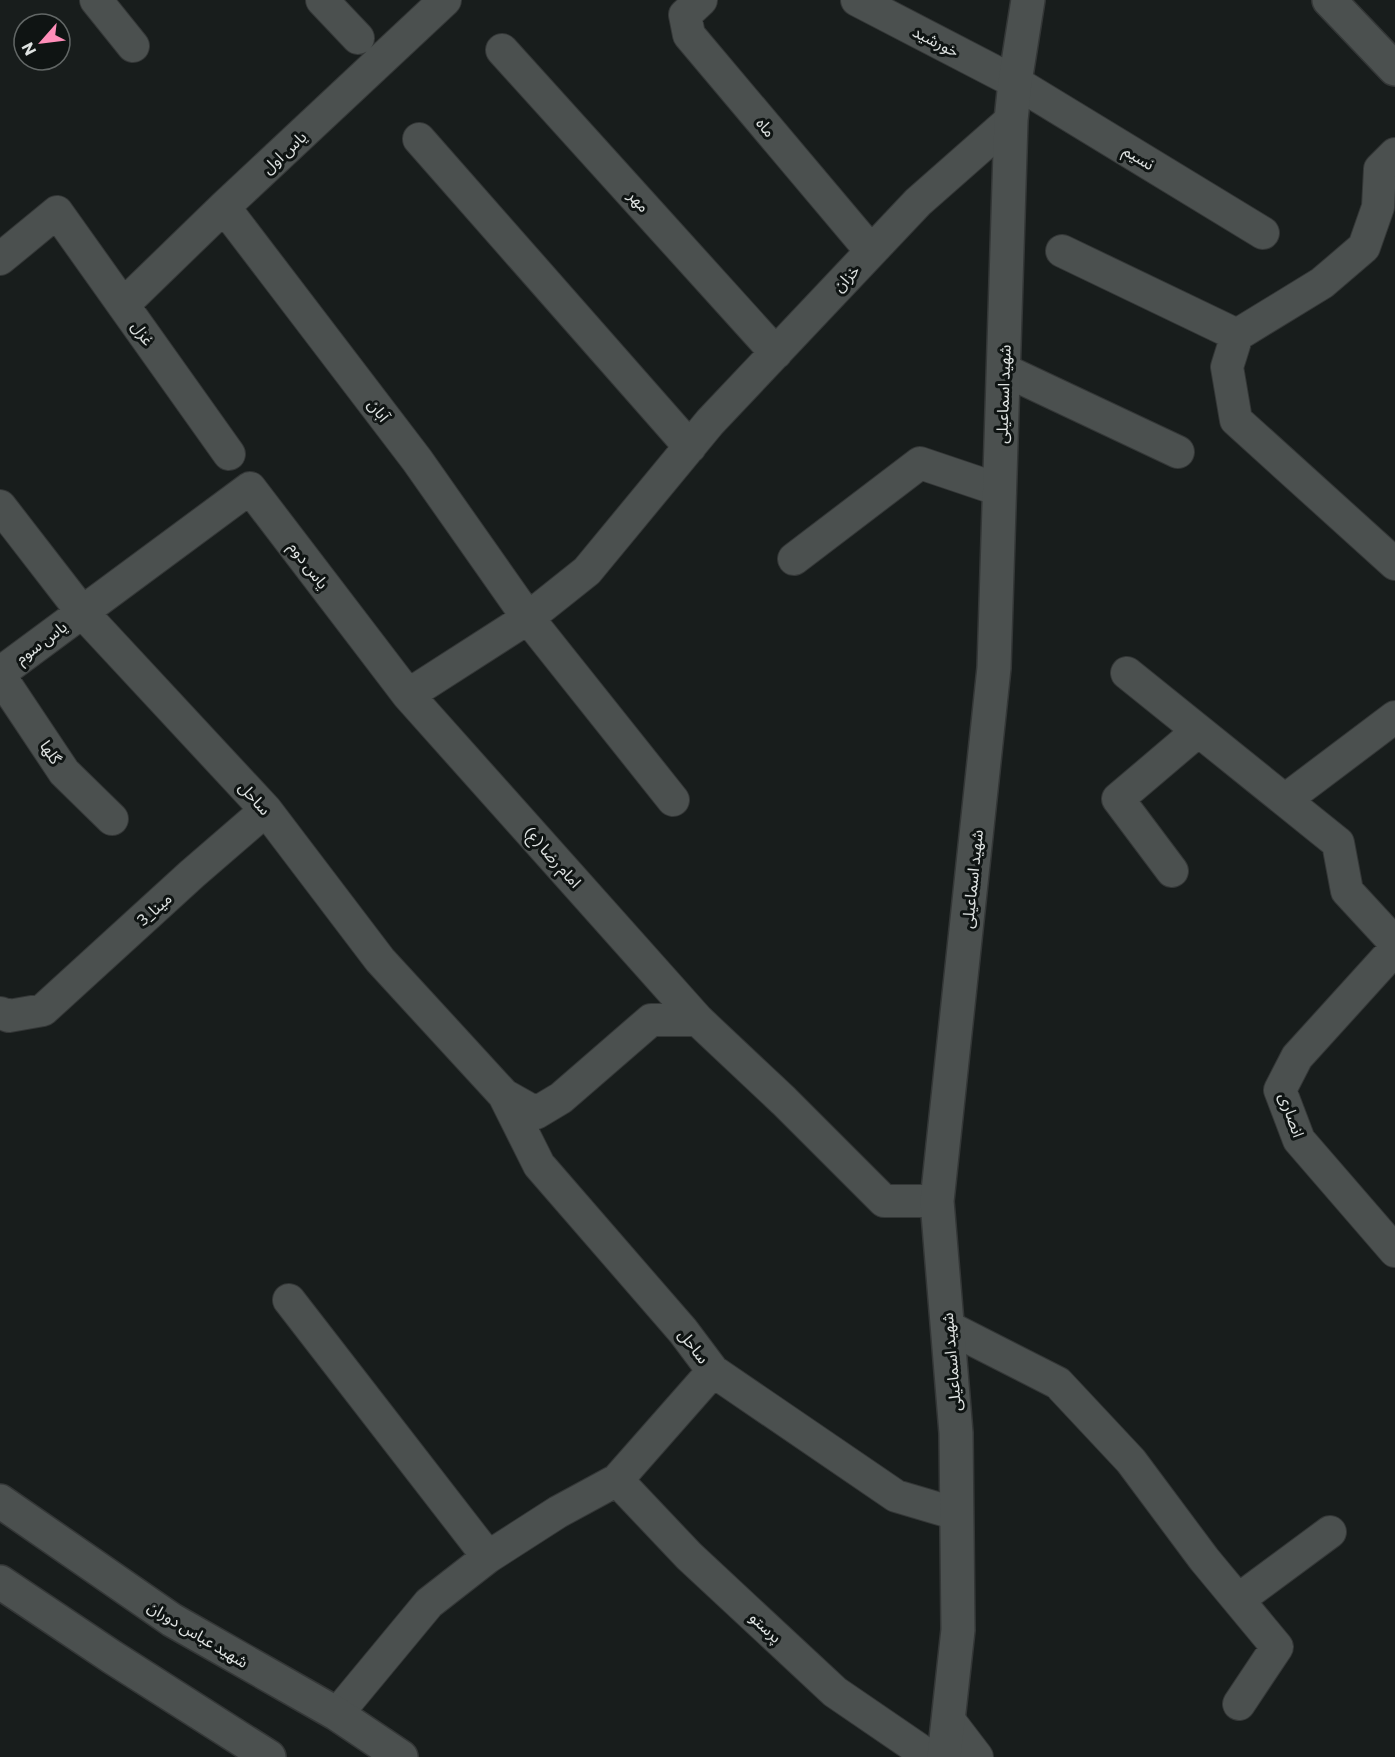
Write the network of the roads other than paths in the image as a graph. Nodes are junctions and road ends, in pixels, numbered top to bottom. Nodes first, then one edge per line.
1 (96, 0) edge
2 (322, 0) edge
3 (446, 0) edge
4 (701, 0) edge
5 (857, 0) edge
6 (1028, 0) edge
7 (1329, 0) edge
8 (357, 38) dead end
9 (133, 46) dead end
10 (502, 50) dead end
11 (1395, 69) edge
12 (1015, 82) junction
13 (1011, 120) junction
14 (419, 139) dead end
15 (1395, 154) edge
16 (225, 207) junction
17 (1263, 233) dead end
18 (871, 251) junction
19 (1062, 251) dead end
20 (0, 260) edge
21 (123, 305) junction
22 (1237, 335) junction
23 (776, 353) junction
24 (1004, 370) junction
25 (690, 447) junction
26 (1178, 452) dead end
27 (229, 454) dead end
28 (1000, 490) junction
29 (0, 506) edge
30 (794, 559) dead end
31 (1395, 564) edge
32 (82, 612) junction
33 (528, 618) junction
34 (1127, 673) dead end
35 (0, 674) edge
36 (408, 695) junction
37 (1395, 717) edge
38 (1198, 731) junction
39 (673, 800) dead end
40 (1285, 800) junction
41 (266, 810) junction
42 (112, 819) dead end
43 (1172, 871) dead end
44 (1395, 943) edge
45 (1395, 949) edge
46 (0, 1013) edge
47 (698, 1020) junction
48 (504, 1095) junction
49 (938, 1201) junction
50 (1395, 1251) edge
51 (289, 1300) dead end
52 (948, 1327) junction
53 (713, 1371) junction
54 (617, 1480) junction
55 (0, 1501) edge
56 (957, 1514) junction
57 (1330, 1532) dead end
58 (488, 1557) junction
59 (0, 1582) edge
60 (1238, 1600) junction
61 (1239, 1704) dead end
62 (338, 1714) junction
63 (948, 1719) junction
64 (269, 1757) edge
65 (401, 1757) edge
66 (930, 1757) edge
67 (944, 1757) edge
68 (977, 1757) edge

1 - 9 street
2 - 8 street
3 - 16 street, یاس اول
4 - 18 street, ماه
5 - 12 street, خورشید
6 - 12 street, شهید اسماعیلی
7 - 11 street
10 - 23 street, مهر
12 - 13 street, شهید اسماعیلی
12 - 17 street, نسیم
13 - 18 street, خزان
13 - 24 street, شهید اسماعیلی
14 - 25 street
15 - 22 street
16 - 21 street, یاس اول
16 - 33 street, آبان
18 - 23 street, خزان
19 - 22 street
20 - 21 street, غزل
21 - 27 street, غزل
22 - 31 street
23 - 25 street, خزان
24 - 26 street
24 - 28 street, شهید اسماعیلی
25 - 33 street, خزان
28 - 30 street
28 - 49 street, شهید اسماعیلی
29 - 32 street, ساحل
32 - 35 street, یاس سوم
32 - 36 street, یاس دوم
32 - 41 street, ساحل
33 - 36 street
33 - 39 street, آبان
34 - 38 street
35 - 42 street, گلها
36 - 47 street, امام رضا (ع)
37 - 40 street
38 - 40 street
38 - 43 street
40 - 44 street
41 - 46 street, مینا_3
41 - 48 street, ساحل
45 - 50 street, انصاری
47 - 48 street, ساحل
47 - 49 street
48 - 53 street, ساحل
49 - 52 street, شهید اسماعیلی
51 - 58 street
52 - 56 street, شهید اسماعیلی
52 - 60 street
53 - 54 street
53 - 56 street, ساحل
54 - 58 street
54 - 66 street, پرستو
55 - 62 street, شهید عباس دوران
56 - 63 street, شهید اسماعیلی
57 - 60 street
58 - 62 street
59 - 64 street
60 - 61 street
62 - 65 street, شهید عباس دوران
63 - 67 street, شهید اسماعیلی
63 - 68 street

